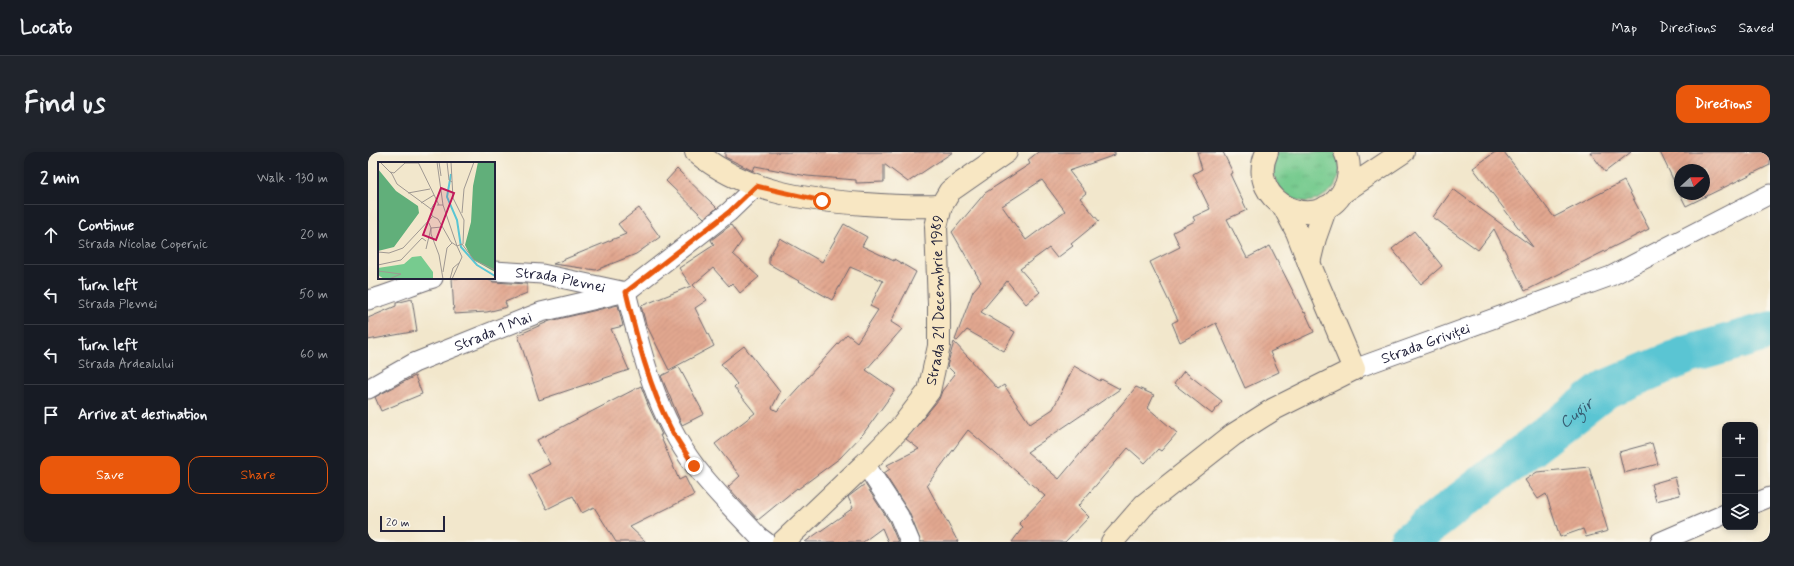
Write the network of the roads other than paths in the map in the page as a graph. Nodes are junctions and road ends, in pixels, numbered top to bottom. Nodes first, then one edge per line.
1 (696, 152) edge
2 (1006, 152) edge
3 (1267, 152) edge
4 (1345, 152) edge
5 (1402, 152) edge
6 (756, 186) junction
7 (1343, 192) junction
8 (1770, 194) edge
9 (941, 206) junction
10 (1284, 207) junction
11 (1326, 208) junction
12 (1309, 263) junction
13 (495, 271) edge
14 (430, 279) edge
15 (626, 292) junction
16 (368, 300) edge
17 (1354, 369) junction
18 (368, 389) edge
19 (865, 464) junction
20 (1770, 497) edge
21 (1758, 502) edge
22 (1722, 515) edge
23 (766, 542) edge
24 (784, 542) edge
25 (910, 542) edge
26 (1112, 542) edge
27 (1660, 542) edge

1 - 6 main road
2 - 9 main road, Strada 21 Decembrie 1989
3 - 10 main road
4 - 7 main road
5 - 7 main road
6 - 9 main road
6 - 15 street, Strada Plevnei
7 - 11 main road
8 - 17 street, Strada Griviței
9 - 19 main road, Strada 21 Decembrie 1989
10 - 11 main road
10 - 12 main road
11 - 12 main road
12 - 17 main road
13 - 15 street, Strada Plevnei
14 - 16 street
15 - 18 street, Strada 1 Mai
15 - 23 street
17 - 26 main road, Strada Griviței
19 - 24 main road, Strada 21 Decembrie 1989
19 - 25 street
20 - 21 street
22 - 27 street

